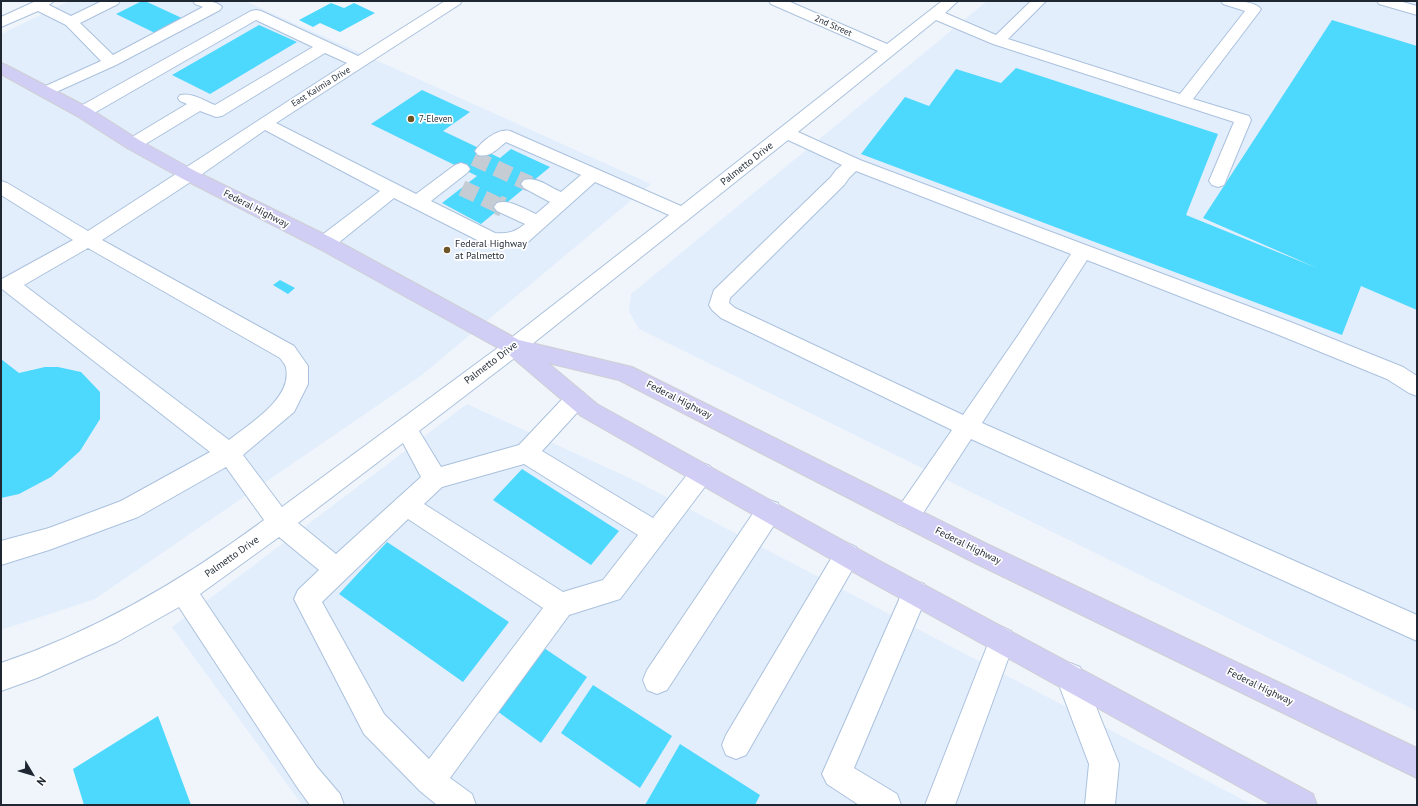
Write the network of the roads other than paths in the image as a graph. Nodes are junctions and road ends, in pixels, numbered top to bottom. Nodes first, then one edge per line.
1 (113, 1) edge
2 (200, 1) edge
3 (455, 1) edge
4 (776, 1) edge
5 (951, 1) edge
6 (1039, 1) edge
7 (1228, 1) edge
8 (1384, 1) edge
9 (42, 3) edge
10 (1257, 5) edge
11 (1417, 11) edge
12 (935, 14) junction
13 (72, 22) junction
14 (1, 23) edge
15 (998, 41) junction
16 (325, 46) junction
17 (890, 51) junction
18 (112, 62) junction
19 (359, 62) junction
20 (1, 68) edge
21 (45, 92) junction
22 (1183, 101) junction
23 (83, 112) junction
24 (264, 123) junction
25 (786, 133) junction
26 (133, 144) junction
27 (484, 151) dead end
28 (854, 164) junction
29 (461, 169) dead end
30 (593, 174) junction
31 (189, 175) junction
32 (1218, 181) dead end
33 (530, 184) tunnel mouth
34 (1, 187) edge
35 (393, 190) junction
36 (563, 200) junction
37 (417, 203) junction
38 (502, 207) tunnel mouth
39 (683, 214) junction
40 (538, 222) junction
41 (88, 240) junction
42 (325, 243) junction
43 (1083, 251) junction
44 (5, 285) edge
45 (514, 347) junction
46 (1417, 387) edge
47 (576, 399) junction
48 (967, 427) junction
49 (406, 428) junction
50 (229, 452) junction
51 (526, 453) junction
52 (702, 473) junction
53 (435, 479) junction
54 (406, 505) junction
55 (769, 511) junction
56 (907, 516) junction
57 (279, 522) junction
58 (656, 533) junction
59 (1, 553) edge
60 (847, 555) junction
61 (337, 570) junction
62 (183, 591) junction
63 (915, 592) junction
64 (562, 605) junction
65 (1417, 628) edge
66 (1002, 640) junction
67 (1, 677) edge
68 (1070, 677) junction
69 (657, 680) dead end
70 (736, 745) dead end
71 (1417, 763) edge
72 (430, 781) junction
73 (329, 805) edge
74 (461, 805) edge
75 (886, 805) edge
76 (940, 805) edge
77 (1100, 805) edge
78 (1302, 805) edge

1 - 13 street
2 - 18 street
3 - 19 street, East Kalmia Drive
4 - 17 street, 2nd Street
5 - 12 street, Palmetto Drive
6 - 15 street
7 - 10 street
8 - 11 street
9 - 13 street
9 - 14 street
10 - 22 street
12 - 15 street
12 - 17 street, Palmetto Drive
13 - 18 street
15 - 22 street
16 - 19 street
16 - 23 street
16 - 26 street
17 - 25 street, Palmetto Drive
18 - 21 street
19 - 24 street, East Kalmia Drive
20 - 21 main road, Federal Highway
21 - 23 main road, Federal Highway
22 - 32 street
23 - 26 main road, Federal Highway
24 - 31 street, East Kalmia Drive
24 - 35 street
25 - 28 street
25 - 39 street, Palmetto Drive
26 - 31 main road, Federal Highway
27 - 30 street
28 - 43 street
28 - 48 street
29 - 37 street
30 - 36 street
30 - 39 street
31 - 41 street, East Kalmia Drive
31 - 42 main road, Federal Highway
33 - 36 street
34 - 41 street
35 - 37 street
35 - 42 street
36 - 40 street
37 - 40 street
38 - 40 street
39 - 45 street, Palmetto Drive
41 - 44 street, East Kalmia Drive
41 - 50 street
42 - 45 main road, Federal Highway
43 - 46 street
43 - 48 street
44 - 50 street
45 - 47 main road, Federal Highway
45 - 49 street, Palmetto Drive
45 - 56 main road, Federal Highway
47 - 51 street
47 - 52 main road, Federal Highway
48 - 56 street
48 - 65 street
49 - 53 street
49 - 57 street, Palmetto Drive
50 - 57 street
50 - 59 street
51 - 53 street
51 - 58 street
52 - 55 main road, Federal Highway
52 - 58 street
53 - 54 street
54 - 61 street
54 - 64 street
55 - 60 main road, Federal Highway
55 - 69 street
56 - 71 main road, Federal Highway
57 - 61 street
57 - 62 street, Palmetto Drive
58 - 64 street
60 - 63 main road, Federal Highway
60 - 70 street
61 - 72 street
62 - 67 street, Palmetto Drive
62 - 73 street
63 - 66 main road, Federal Highway
63 - 75 street
64 - 72 street
66 - 68 main road, Federal Highway
66 - 76 street
68 - 77 street
68 - 78 main road, Federal Highway
72 - 74 street

